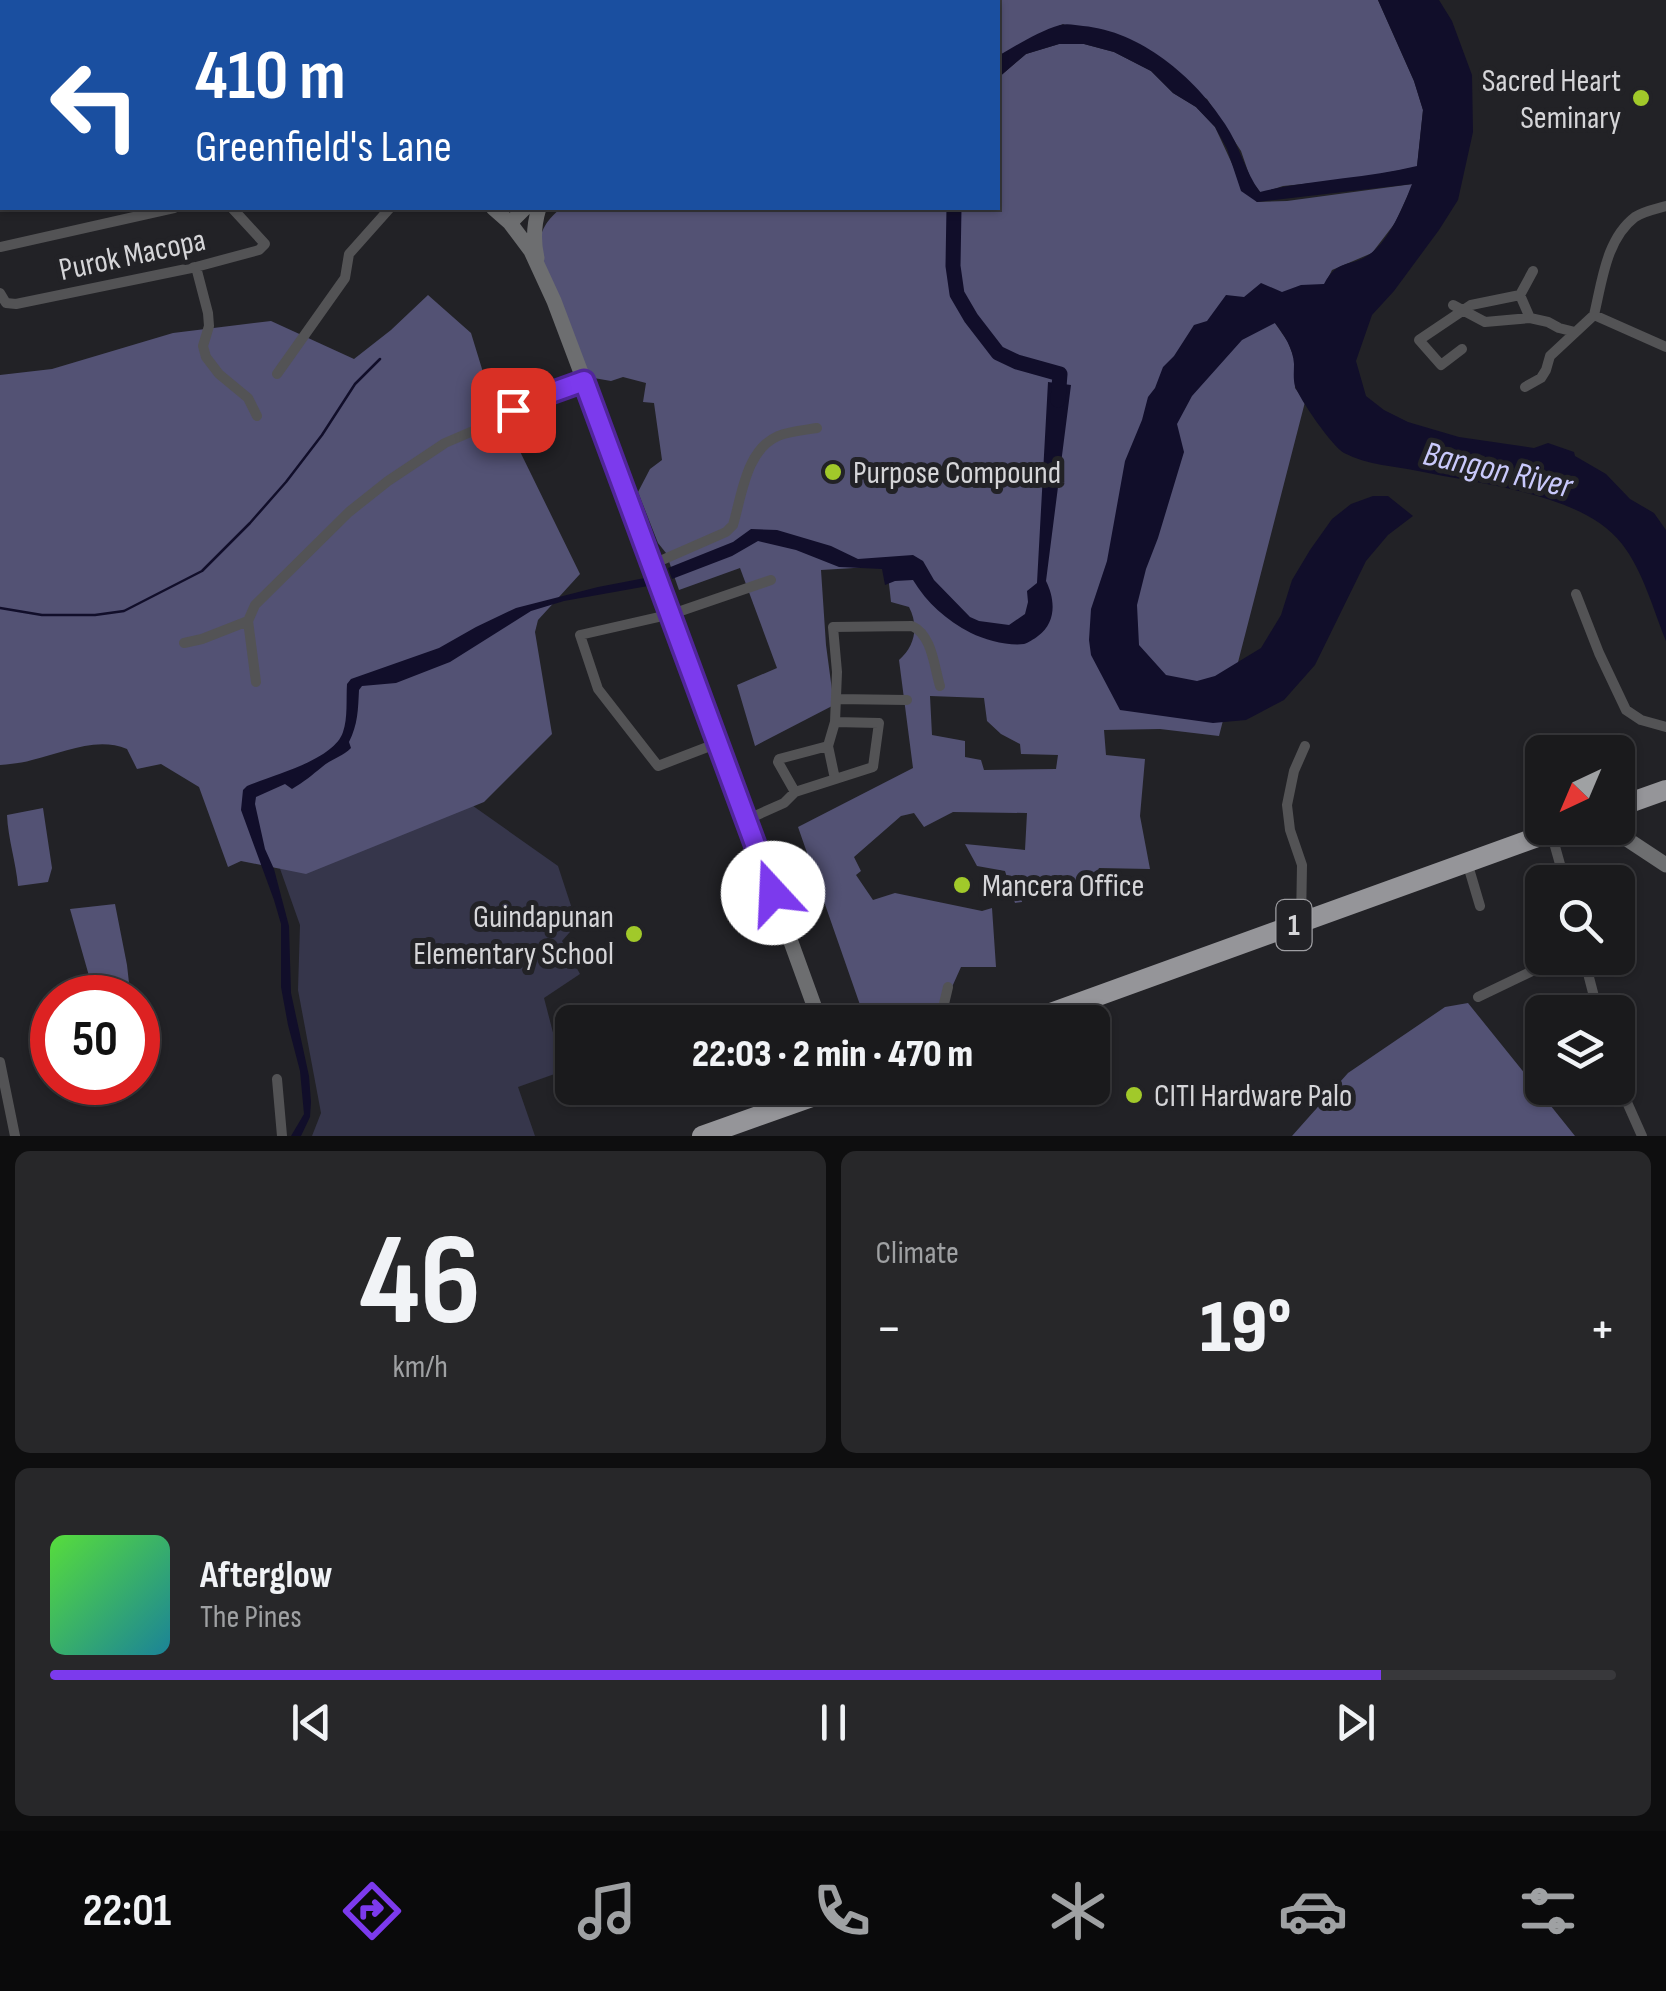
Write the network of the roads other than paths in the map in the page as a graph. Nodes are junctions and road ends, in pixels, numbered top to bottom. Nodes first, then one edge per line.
1 (1666, 206) edge
2 (165, 210) edge
3 (234, 210) edge
4 (388, 210) edge
5 (496, 210) edge
6 (523, 210) edge
7 (539, 210) edge
8 (510, 223) junction
9 (535, 224) junction
10 (521, 237) junction
11 (0, 247) edge
12 (196, 267) junction
13 (540, 267) junction
14 (1533, 271) dead end
15 (1520, 294) junction
16 (3, 298) edge
17 (1457, 307) junction
18 (1594, 315) junction
19 (1530, 318) junction
20 (1575, 332) junction
21 (1666, 347) edge
22 (1462, 349) dead end
23 (277, 374) dead end
24 (584, 381) junction
25 (1524, 387) dead end
26 (257, 416) dead end
27 (817, 428) dead end
28 (654, 566) junction
29 (771, 580) dead end
30 (1576, 594) dead end
31 (672, 614) junction
32 (248, 621) junction
33 (184, 643) dead end
34 (256, 682) dead end
35 (940, 686) dead end
36 (836, 699) junction
37 (907, 700) dead end
38 (835, 722) junction
39 (1666, 727) edge
40 (718, 743) junction
41 (828, 746) junction
42 (1305, 746) dead end
43 (835, 779) junction
44 (1666, 790) edge
45 (795, 792) junction
46 (1635, 801) edge
47 (746, 820) junction
48 (1525, 841) edge
49 (1635, 845) edge
50 (1467, 862) junction
51 (1666, 865) edge
52 (1480, 906) dead end
53 (1300, 922) junction
54 (1525, 974) edge
55 (948, 986) dead end
56 (1478, 997) dead end
57 (814, 1005) edge
58 (944, 1005) edge
59 (1073, 1005) edge
60 (0, 1062) edge
61 (277, 1080) dead end
62 (782, 1105) edge
63 (1628, 1105) edge
64 (15, 1136) edge
65 (282, 1136) edge
66 (702, 1136) edge
67 (1642, 1136) edge

1 - 18 street
2 - 11 street
3 - 12 street, Purok Macopa
4 - 23 street
5 - 8 main road
6 - 8 main road
7 - 9 main road
8 - 10 main road
9 - 10 main road
9 - 13 main road
10 - 13 main road
12 - 16 street, Purok Macopa
12 - 26 street
13 - 24 main road
14 - 15 street
15 - 17 street
15 - 19 street
17 - 19 street
17 - 22 street
18 - 20 street
18 - 21 street
19 - 20 street
20 - 25 street
24 - 28 main road
24 - 32 street
27 - 28 street
28 - 31 main road
29 - 31 street
30 - 39 street
31 - 40 main road
31 - 40 street
32 - 33 street
32 - 34 street
35 - 36 street
36 - 37 street
36 - 38 street
38 - 41 street
38 - 43 street
40 - 47 main road
41 - 43 street
41 - 45 street
42 - 53 street
43 - 45 street
44 - 46 highway
45 - 47 street
47 - 57 main road
48 - 50 highway, 1
49 - 51 main road
50 - 52 street
50 - 53 highway, 1
53 - 59 highway, 1
54 - 56 street
55 - 58 street
60 - 64 street
61 - 65 street
62 - 66 highway
63 - 67 street

